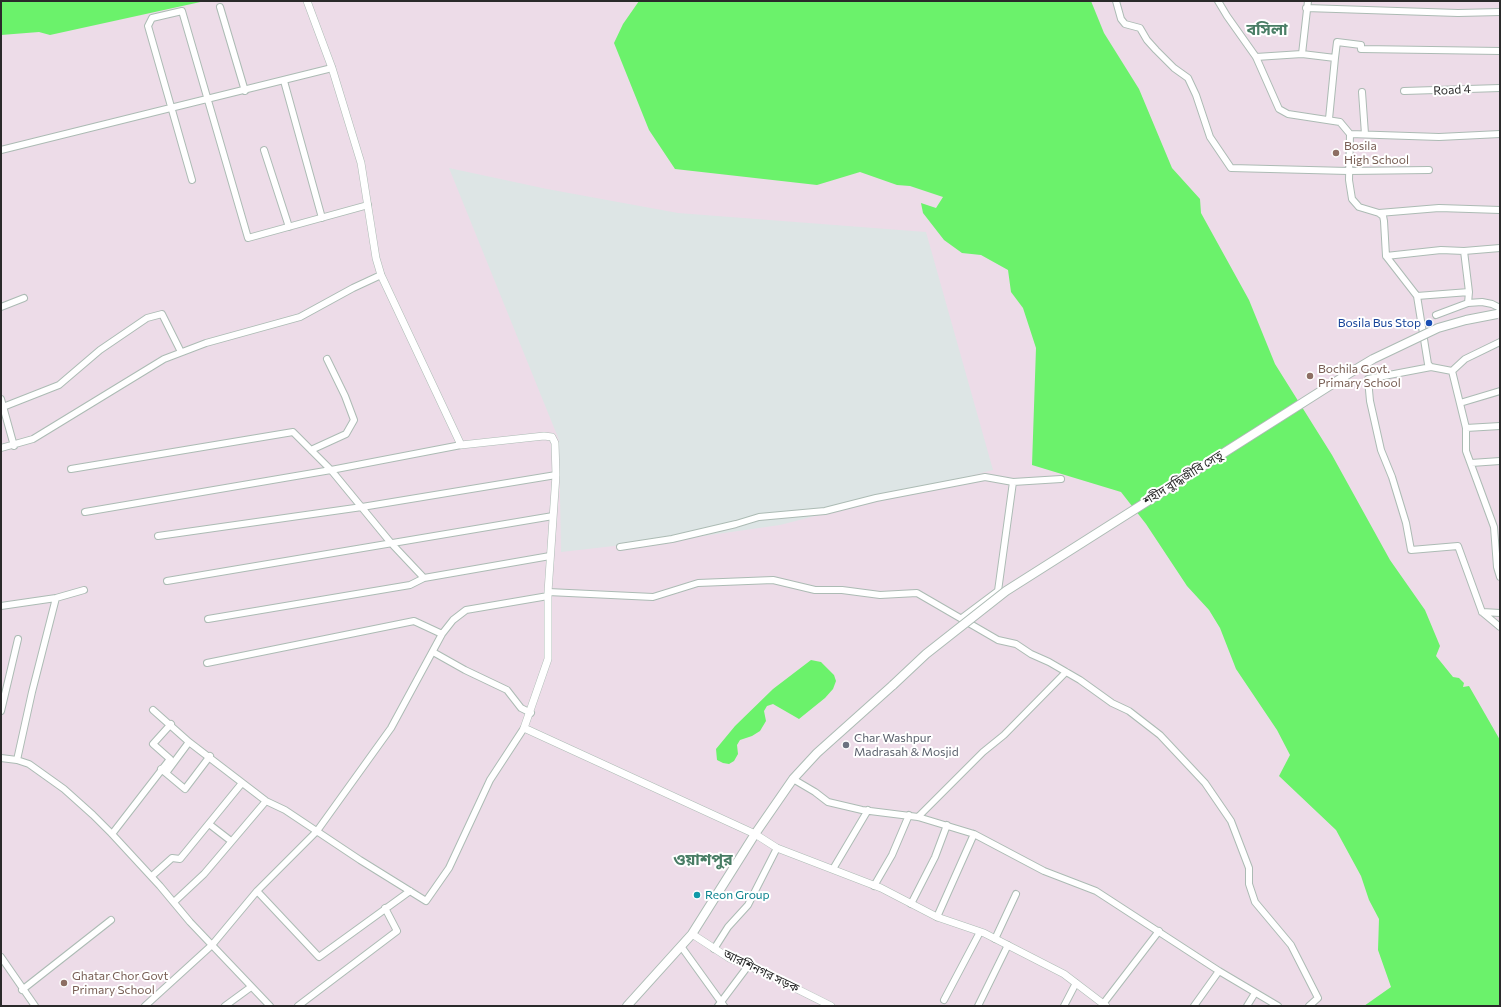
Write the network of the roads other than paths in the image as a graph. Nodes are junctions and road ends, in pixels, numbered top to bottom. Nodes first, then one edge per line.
1 (307, 1) edge
2 (1116, 1) edge
3 (1226, 1) edge
4 (1219, 3) edge
5 (1307, 4) edge
6 (220, 7) dead end
7 (1500, 12) edge
8 (1500, 51) edge
9 (1302, 54) junction
10 (1256, 57) junction
11 (1335, 58) junction
12 (332, 68) junction
13 (284, 81) junction
14 (1500, 88) edge
15 (245, 91) junction
16 (1404, 91) dead end
17 (1362, 92) dead end
18 (209, 100) junction
19 (173, 108) junction
20 (1328, 119) junction
21 (1350, 134) junction
22 (1365, 134) junction
23 (1500, 134) edge
24 (1, 150) edge
25 (264, 150) dead end
26 (1429, 170) dead end
27 (1348, 171) junction
28 (192, 180) dead end
29 (368, 205) junction
30 (1500, 210) edge
31 (1380, 213) junction
32 (322, 218) junction
33 (288, 227) junction
34 (1500, 248) edge
35 (1464, 251) junction
36 (1386, 256) junction
37 (381, 275) junction
38 (1469, 292) junction
39 (1417, 296) junction
40 (24, 298) dead end
41 (1468, 303) junction
42 (1, 307) edge
43 (1499, 312) edge
44 (1436, 315) dead end
45 (1500, 342) edge
46 (181, 352) junction
47 (327, 360) dead end
48 (1431, 367) junction
49 (1452, 371) junction
50 (1500, 392) edge
51 (1, 399) edge
52 (1460, 403) junction
53 (3, 407) junction
54 (1500, 426) edge
55 (1466, 428) junction
56 (461, 445) junction
57 (14, 446) junction
58 (1, 448) edge
59 (311, 450) junction
60 (1500, 461) edge
61 (1471, 463) junction
62 (70, 469) dead end
63 (331, 470) junction
64 (556, 475) junction
65 (1061, 479) dead end
66 (1013, 482) junction
67 (362, 507) junction
68 (86, 512) dead end
69 (553, 516) junction
70 (1497, 526) edge
71 (158, 536) dead end
72 (391, 543) junction
73 (620, 547) dead end
74 (550, 556) junction
75 (1498, 567) edge
76 (1500, 577) edge
77 (424, 578) junction
78 (167, 581) dead end
79 (84, 590) dead end
80 (548, 594) junction
81 (56, 598) junction
82 (1, 606) edge
83 (1482, 612) junction
84 (1500, 613) edge
85 (962, 618) junction
86 (208, 619) dead end
87 (1500, 627) edge
88 (442, 634) junction
89 (18, 639) dead end
90 (433, 652) junction
91 (207, 663) dead end
92 (1066, 672) junction
93 (153, 710) dead end
94 (1, 711) edge
95 (531, 713) junction
96 (171, 724) junction
97 (524, 728) junction
98 (189, 742) junction
99 (210, 756) junction
100 (1, 758) edge
101 (17, 760) junction
102 (163, 771) junction
103 (793, 779) junction
104 (242, 783) junction
105 (266, 801) junction
106 (868, 810) junction
107 (909, 815) junction
108 (918, 817) junction
109 (209, 824) junction
110 (947, 825) junction
111 (317, 831) junction
112 (112, 834) junction
113 (756, 834) junction
114 (974, 834) junction
115 (231, 841) junction
116 (777, 848) junction
117 (832, 869) junction
118 (152, 876) junction
119 (874, 886) junction
120 (257, 890) junction
121 (410, 891) junction
122 (1016, 894) dead end
123 (174, 902) junction
124 (911, 904) junction
125 (385, 908) junction
126 (937, 918) junction
127 (111, 920) dead end
128 (1160, 931) junction
129 (980, 932) junction
130 (692, 934) junction
131 (994, 939) junction
132 (1008, 945) junction
133 (212, 946) junction
134 (714, 948) junction
135 (683, 949) dead end
136 (1, 957) edge
137 (748, 966) junction
138 (1218, 970) junction
139 (1076, 983) junction
140 (251, 987) junction
141 (22, 990) junction
142 (1255, 993) junction
143 (944, 1000) dead end
144 (721, 1005) edge
145 (1105, 1005) edge
146 (35, 1006) edge
147 (145, 1006) edge
148 (225, 1006) edge
149 (270, 1006) edge
150 (298, 1006) edge
151 (627, 1006) edge
152 (832, 1006) edge
153 (978, 1006) edge
154 (1064, 1006) edge
155 (1194, 1006) edge
156 (1247, 1006) edge
157 (1278, 1006) edge
158 (1309, 1006) edge

1 - 12 street
2 - 27 street
3 - 4 street
4 - 10 street
5 - 7 street
5 - 9 street
6 - 15 street
8 - 11 street
9 - 10 street
9 - 11 street
10 - 20 street
11 - 20 street
12 - 13 street
12 - 29 street
13 - 15 street
13 - 32 street
14 - 16 street, Road 4
15 - 18 street
17 - 22 street
18 - 19 street
18 - 19 street
18 - 33 street
19 - 24 street
19 - 28 street
20 - 21 street
21 - 22 street
21 - 27 street
22 - 23 street
25 - 33 street
26 - 27 street
27 - 31 street
29 - 32 street
29 - 37 street
30 - 31 street
31 - 36 street
32 - 33 street
34 - 35 street
35 - 36 street
35 - 38 street
36 - 39 street
37 - 46 street
37 - 56 street
38 - 39 street
38 - 41 street
39 - 48 street
40 - 42 street
41 - 43 street
41 - 44 street
43 - 103 main road, শহীদ বুদ্ধিজীবি সেতু, bridge
45 - 49 street
46 - 53 street
46 - 57 street
47 - 59 street
48 - 49 street
48 - 83 street
49 - 52 street
50 - 52 street
51 - 53 street
52 - 55 street
53 - 57 street
54 - 55 street
55 - 61 street
56 - 63 street
56 - 64 street
57 - 58 street
59 - 62 street
59 - 63 street
60 - 61 street
61 - 70 street
63 - 67 street
63 - 68 street
64 - 67 street
64 - 69 street
65 - 66 street
66 - 73 street
66 - 85 street
67 - 71 street
67 - 72 street
69 - 72 street
69 - 74 street
70 - 75 street
72 - 77 street
72 - 78 street
74 - 77 street
74 - 80 street
75 - 76 street
77 - 86 street
79 - 81 street
80 - 85 street
80 - 88 street
80 - 95 street
81 - 82 street
81 - 101 street
83 - 84 street
83 - 87 street
85 - 92 street
88 - 90 street
88 - 91 street
89 - 94 street
90 - 95 street
90 - 111 street
92 - 108 street
92 - 158 street
93 - 96 street
95 - 97 street
96 - 98 street
96 - 102 street
97 - 113 street
97 - 121 street
98 - 99 street
98 - 102 street
99 - 102 street
99 - 104 street
100 - 101 street
101 - 112 street
102 - 112 street
103 - 106 street
103 - 113 main road, শহীদ বুদ্ধিজীবি সেতু
104 - 105 street
104 - 109 street
105 - 111 street
105 - 115 street
106 - 107 street
106 - 117 street
107 - 108 street
107 - 119 street
108 - 110 street
109 - 115 street
109 - 118 street
110 - 114 street
110 - 124 street
111 - 120 street
111 - 121 street
112 - 118 street
113 - 116 street
113 - 130 main road, শহীদ বুদ্ধিজীবি সেতু
114 - 126 street
114 - 128 street
115 - 123 street
116 - 117 street
116 - 134 street
117 - 119 street
118 - 123 street
119 - 124 street
120 - 125 street
120 - 133 street
121 - 125 street
122 - 131 street
123 - 133 street
124 - 126 street
125 - 150 street
126 - 129 street
127 - 141 street
128 - 138 street
128 - 145 street
129 - 131 street
129 - 143 street
130 - 134 street, আরশিনগর সড়ক
130 - 151 main road, শহীদ বুদ্ধিজীবি সেতু
131 - 132 street
132 - 139 street
132 - 153 street
133 - 140 street
133 - 147 street
134 - 137 street, আরশিনগর সড়ক
135 - 144 street
136 - 141 street
137 - 144 street
137 - 152 street, আরশিনগর সড়ক
138 - 142 street
138 - 155 street
139 - 145 street
139 - 154 street
140 - 148 street
140 - 149 street
141 - 146 street
142 - 156 street
142 - 157 street

